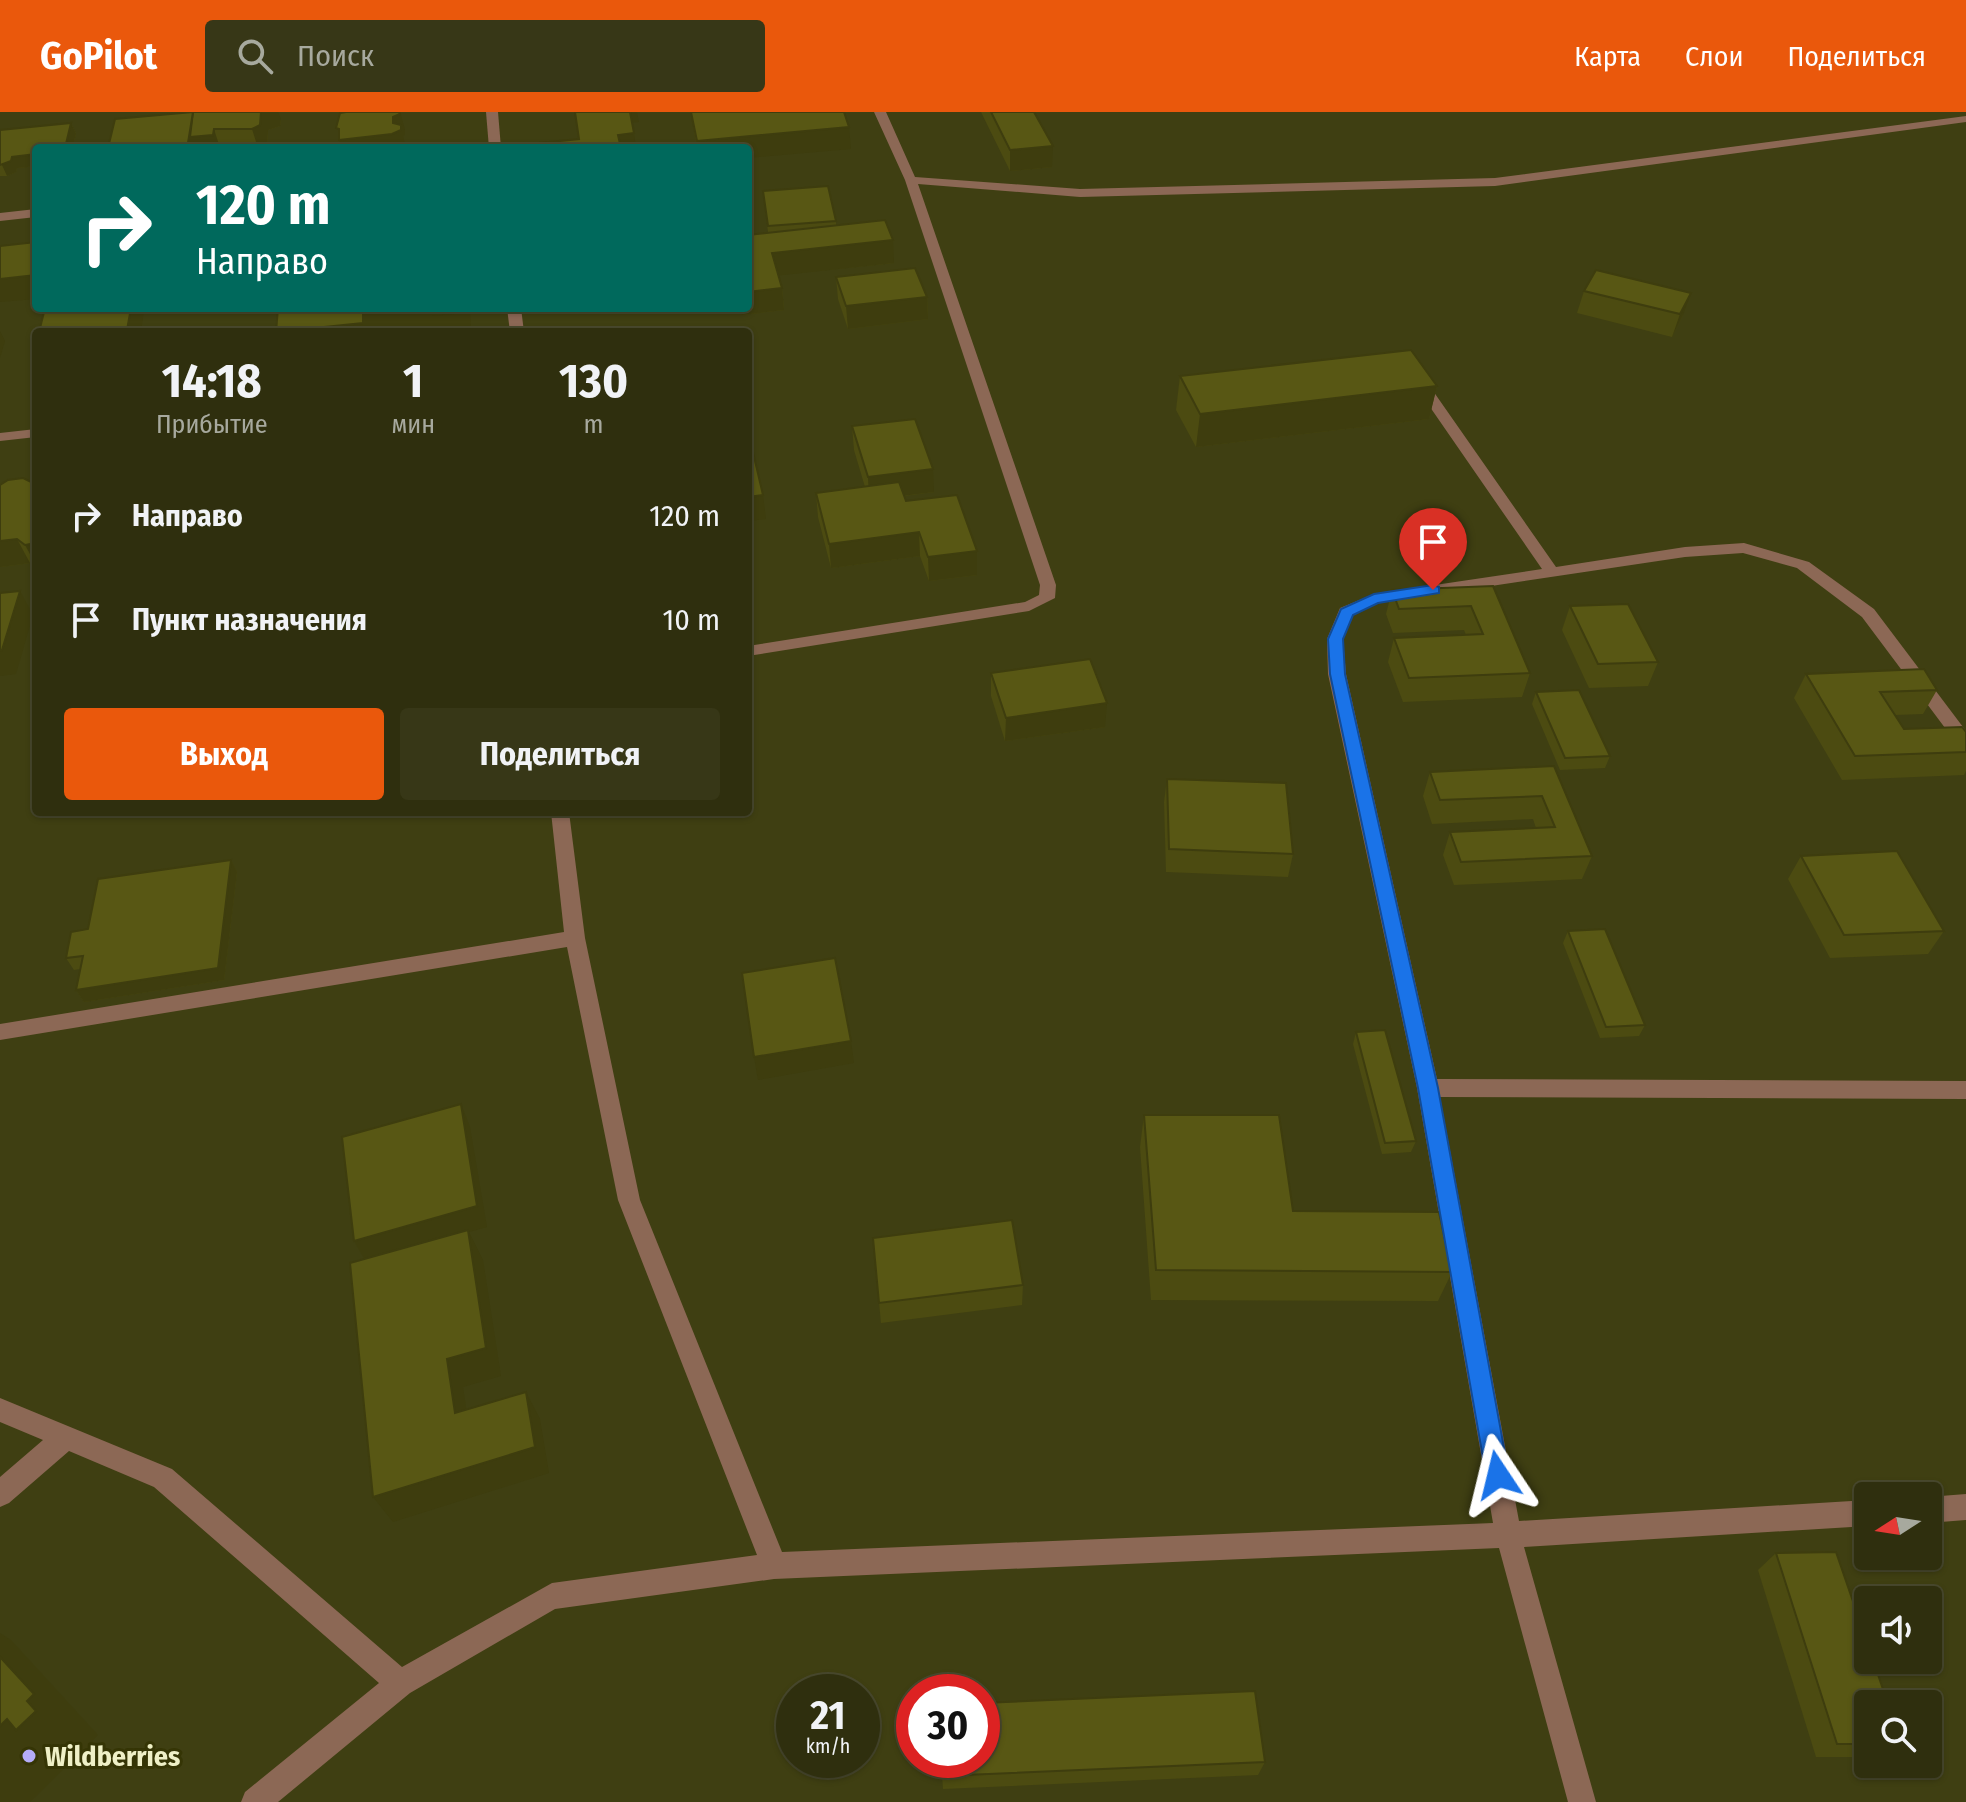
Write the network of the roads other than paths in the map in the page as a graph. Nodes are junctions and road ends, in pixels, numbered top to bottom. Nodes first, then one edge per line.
1 (492, 112) edge
2 (880, 112) edge
3 (1966, 119) edge
4 (495, 144) edge
5 (911, 180) junction
6 (32, 213) edge
7 (0, 217) edge
8 (1414, 373) edge
9 (32, 433) edge
10 (0, 437) edge
11 (1552, 572) junction
12 (752, 650) edge
13 (1966, 744) edge
14 (560, 816) edge
15 (575, 938) junction
16 (0, 1032) edge
17 (1428, 1088) junction
18 (1966, 1090) edge
19 (0, 1410) edge
20 (66, 1437) junction
21 (0, 1494) edge
22 (1966, 1507) edge
23 (1942, 1509) edge
24 (1854, 1514) edge
25 (1508, 1535) junction
26 (774, 1566) junction
27 (400, 1683) junction
28 (255, 1802) edge
29 (1582, 1802) edge

1 - 4 street
2 - 5 street
3 - 5 street
5 - 12 street
6 - 7 street
8 - 11 street
9 - 10 street
11 - 13 street
11 - 17 street
14 - 15 street
15 - 16 street
15 - 26 street
17 - 18 street
17 - 25 street
19 - 20 street
20 - 21 street
20 - 27 street
22 - 23 street
24 - 25 street
25 - 26 street
25 - 29 street
26 - 27 street
27 - 28 street

